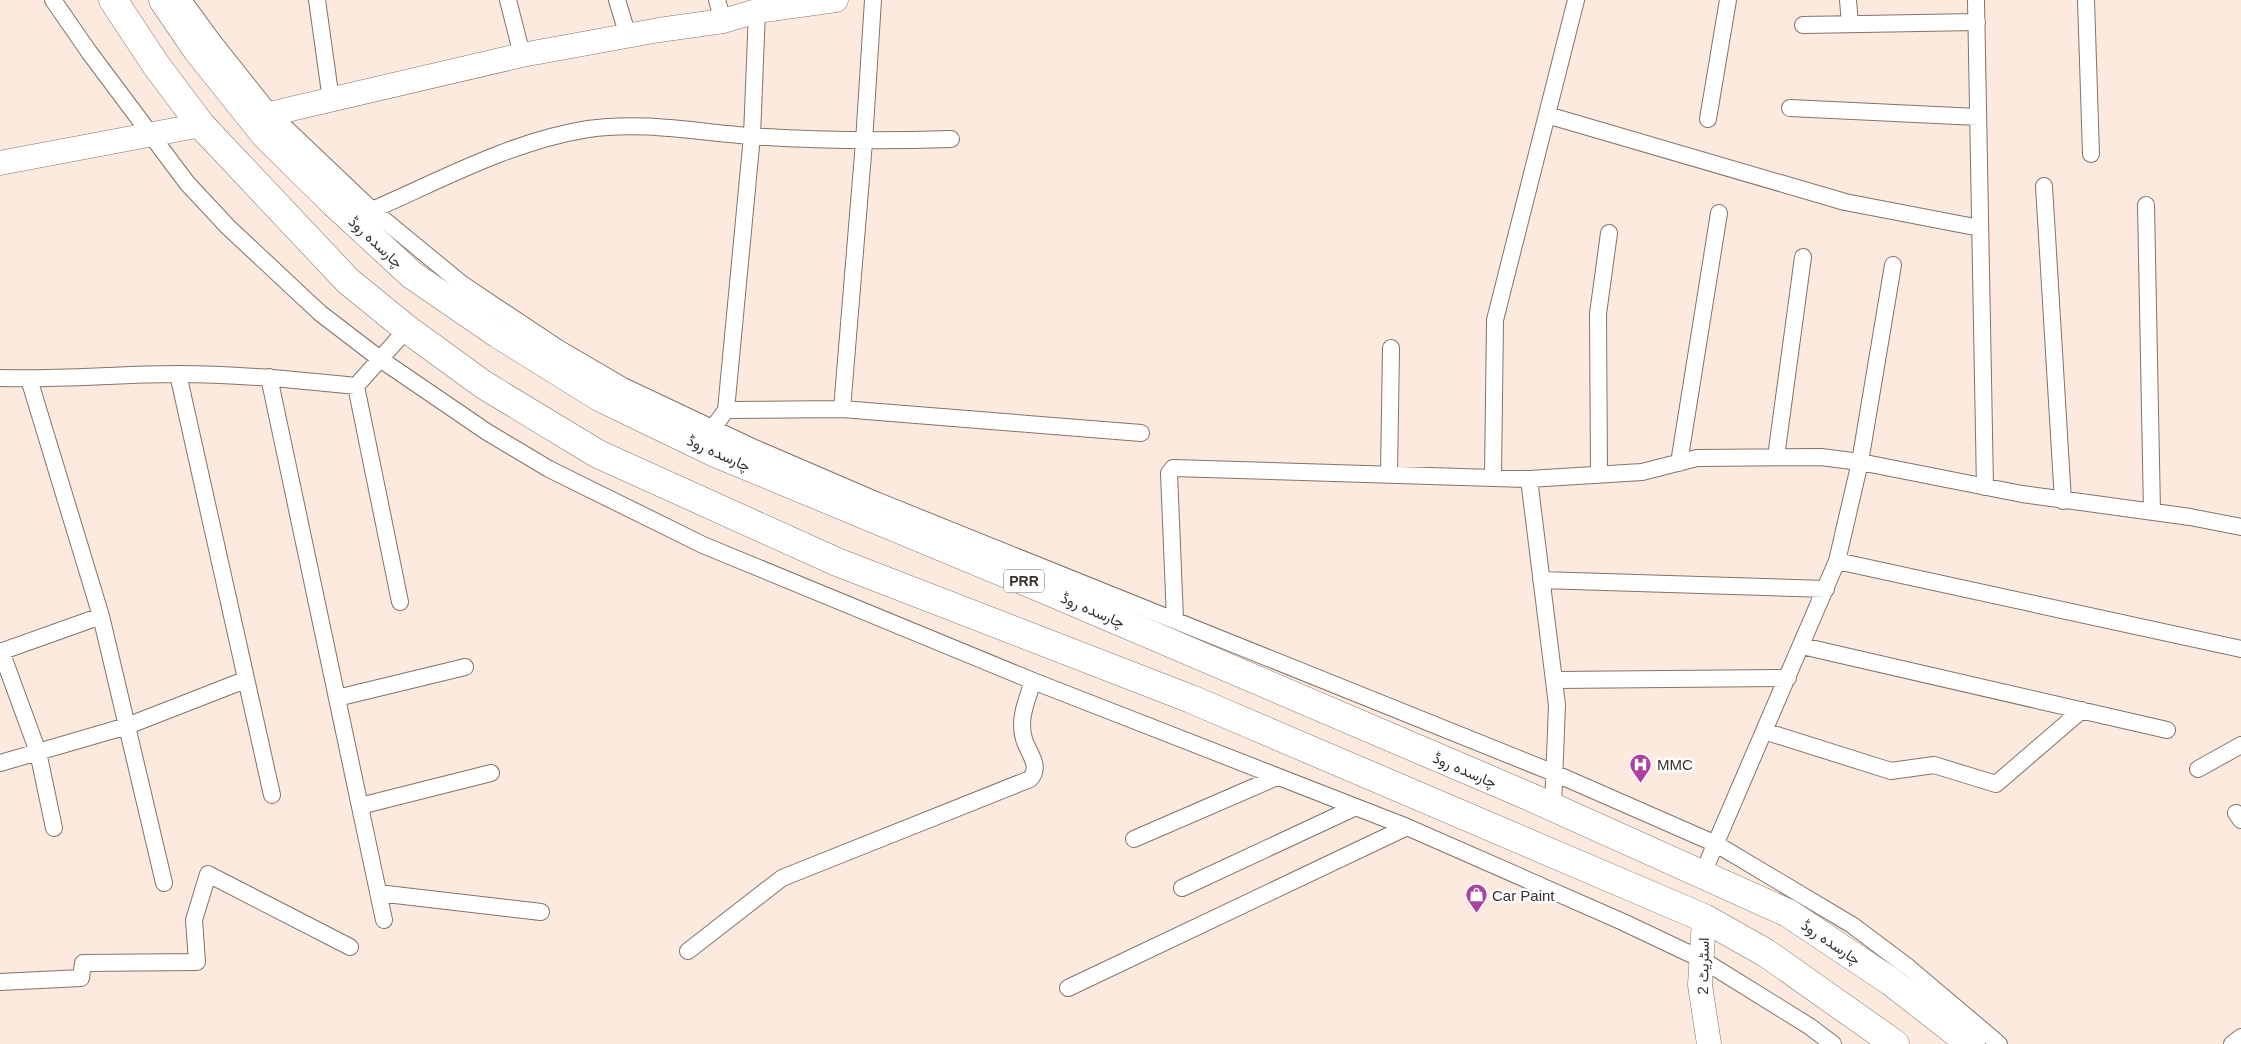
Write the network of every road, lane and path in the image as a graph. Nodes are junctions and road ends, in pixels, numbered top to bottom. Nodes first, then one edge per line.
1 (53, 0) edge
2 (113, 0) edge
3 (163, 0) edge
4 (183, 0) edge
5 (317, 0) edge
6 (508, 0) edge
7 (617, 0) edge
8 (836, 0) edge
9 (873, 0) edge
10 (1576, 0) edge
11 (1728, 0) edge
12 (1848, 0) edge
13 (1976, 0) edge
14 (2086, 0) edge
15 (720, 10) edge
16 (757, 11) junction
17 (1977, 22) junction
18 (1850, 24) junction
19 (1803, 25) dead end
20 (628, 36) junction
21 (522, 55) junction
22 (331, 100) junction
23 (1790, 108) dead end
24 (1547, 115) junction
25 (261, 116) junction
26 (1978, 117) junction
27 (1708, 119) dead end
28 (201, 125) junction
29 (152, 135) junction
30 (752, 136) junction
31 (951, 138) dead end
32 (864, 142) junction
33 (2091, 154) dead end
34 (0, 163) edge
35 (2044, 186) dead end
36 (2146, 205) dead end
37 (372, 210) junction
38 (1719, 213) dead end
39 (1980, 228) junction
40 (1609, 232) dead end
41 (1803, 257) dead end
42 (1893, 265) dead end
43 (407, 329) junction
44 (1391, 348) dead end
45 (380, 360) junction
46 (178, 374) junction
47 (269, 377) junction
48 (0, 378) edge
49 (29, 379) junction
50 (356, 386) junction
51 (842, 409) junction
52 (726, 410) junction
53 (713, 428) junction
54 (1141, 433) dead end
55 (1776, 457) junction
56 (1860, 462) junction
57 (1679, 463) junction
58 (1389, 474) junction
59 (1599, 475) junction
60 (1493, 477) junction
61 (1529, 478) junction
62 (1985, 487) junction
63 (2063, 501) junction
64 (2152, 512) junction
65 (2241, 527) edge
66 (1837, 560) junction
67 (1541, 580) junction
68 (1826, 589) junction
69 (400, 602) dead end
70 (101, 616) junction
71 (1175, 619) junction
72 (1802, 646) junction
73 (2241, 649) edge
74 (1, 651) edge
75 (465, 667) dead end
76 (1788, 678) junction
77 (245, 680) junction
78 (1555, 680) junction
79 (1033, 681) junction
80 (1272, 688) junction
81 (337, 698) junction
82 (2082, 710) junction
83 (127, 726) junction
84 (1256, 726) junction
85 (2167, 730) dead end
86 (1764, 732) junction
87 (2241, 745) edge
88 (38, 752) junction
89 (0, 763) edge
90 (2198, 769) dead end
91 (491, 773) dead end
92 (1554, 773) junction
93 (1277, 777) junction
94 (272, 795) dead end
95 (360, 806) junction
96 (1356, 807) junction
97 (1553, 807) junction
98 (1407, 827) junction
99 (54, 828) dead end
100 (1134, 839) dead end
101 (1716, 844) junction
102 (1703, 873) junction
103 (164, 884) dead end
104 (1182, 888) dead end
105 (378, 893) junction
106 (540, 912) dead end
107 (1704, 918) junction
108 (384, 920) dead end
109 (350, 947) dead end
110 (688, 951) dead end
111 (1701, 959) junction
112 (0, 982) edge
113 (1068, 988) dead end
114 (2241, 1037) edge
115 (1709, 1044) edge
116 (1833, 1044) edge
117 (1895, 1044) edge
118 (1971, 1044) edge
119 (2000, 1044) edge
120 (2232, 1044) edge

1 - 29 street
2 - 28 highway
3 - 25 highway, چارسدہ روڈ / PRR
4 - 25 street
5 - 22 street
6 - 21 street
7 - 20 street
8 - 16 street
9 - 32 street
10 - 24 street
11 - 27 street
12 - 18 street
13 - 17 street
14 - 33 street
15 - 16 street
15 - 20 street
16 - 30 street
17 - 18 street
17 - 26 street
18 - 19 street
20 - 21 street
21 - 22 street
22 - 25 street
23 - 26 street
24 - 39 street
24 - 60 street
25 - 37 street
25 - 80 highway, چارسدہ روڈ / PRR
26 - 39 street
28 - 29 street
28 - 43 highway
29 - 34 street
29 - 45 street
30 - 32 street
30 - 37 street
30 - 52 street
31 - 32 street
32 - 51 street
35 - 63 street
36 - 64 street
37 - 53 street
38 - 57 street
39 - 62 street
40 - 59 street
41 - 55 street
42 - 56 street
43 - 45 street
43 - 84 highway
44 - 58 street
45 - 50 street
45 - 79 street
46 - 47 street
46 - 49 street
46 - 77 street
47 - 50 street
47 - 81 street
48 - 49 street
49 - 70 street
50 - 69 street
51 - 52 street
51 - 54 street
52 - 53 street
53 - 71 street
55 - 56 street
55 - 57 street
56 - 62 street
56 - 66 street
57 - 59 street
58 - 60 street
58 - 71 street
59 - 61 street
60 - 61 street
61 - 67 street
62 - 63 street
63 - 64 street
64 - 65 street
66 - 68 street
66 - 73 street
67 - 68 street
67 - 78 street
68 - 72 street
70 - 74 street
70 - 83 street
71 - 92 street
72 - 76 street
72 - 82 street
74 - 88 street
75 - 81 street
76 - 78 street
76 - 86 street
77 - 83 street
77 - 94 street
78 - 92 street
79 - 93 street
79 - 110 street
80 - 84 highway
80 - 97 highway, چارسدہ روڈ / PRR
81 - 95 street
82 - 85 street
82 - 86 street
83 - 88 street
83 - 103 street
84 - 107 highway
86 - 101 street
87 - 90 street
88 - 89 street
88 - 99 street
91 - 95 street
92 - 97 street
92 - 101 street
93 - 96 street
93 - 100 street
95 - 105 street
96 - 98 street
96 - 104 street
97 - 102 highway, چارسدہ روڈ / PRR
98 - 111 street
98 - 113 street
101 - 102 street
101 - 119 street
102 - 118 highway, چارسدہ روڈ / PRR
105 - 106 street
105 - 108 street
107 - 111 street, اسٹریٹ 2
107 - 117 highway
109 - 112 street
111 - 115 street, اسٹریٹ 2
111 - 116 street
114 - 120 street

